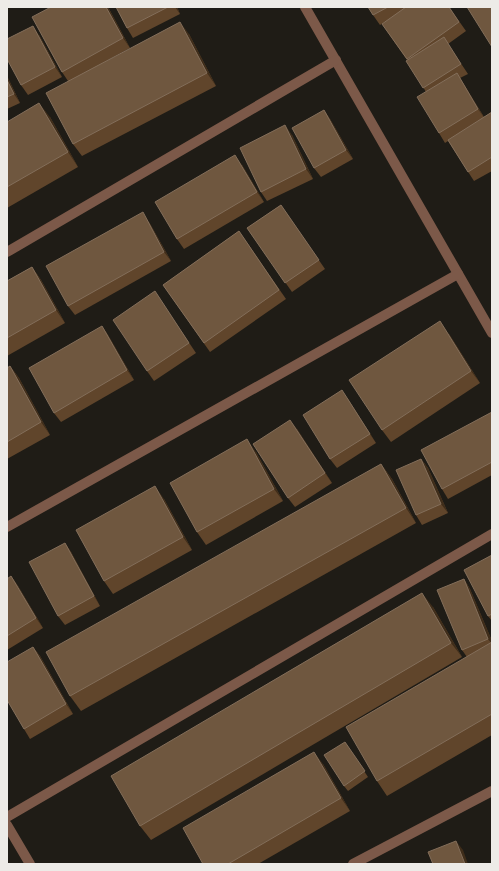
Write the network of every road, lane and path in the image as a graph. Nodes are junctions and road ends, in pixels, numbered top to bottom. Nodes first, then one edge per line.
1 (305, 7) edge
2 (336, 60) junction
3 (7, 252) edge
4 (458, 274) junction
5 (492, 333) edge
6 (7, 527) edge
7 (492, 534) edge
8 (492, 791) edge
9 (7, 817) edge
10 (7, 825) edge
11 (30, 864) edge
12 (353, 864) edge

1 - 2 street
2 - 3 street
2 - 4 street
4 - 5 street
4 - 6 street
7 - 9 street
8 - 12 street
10 - 11 street

